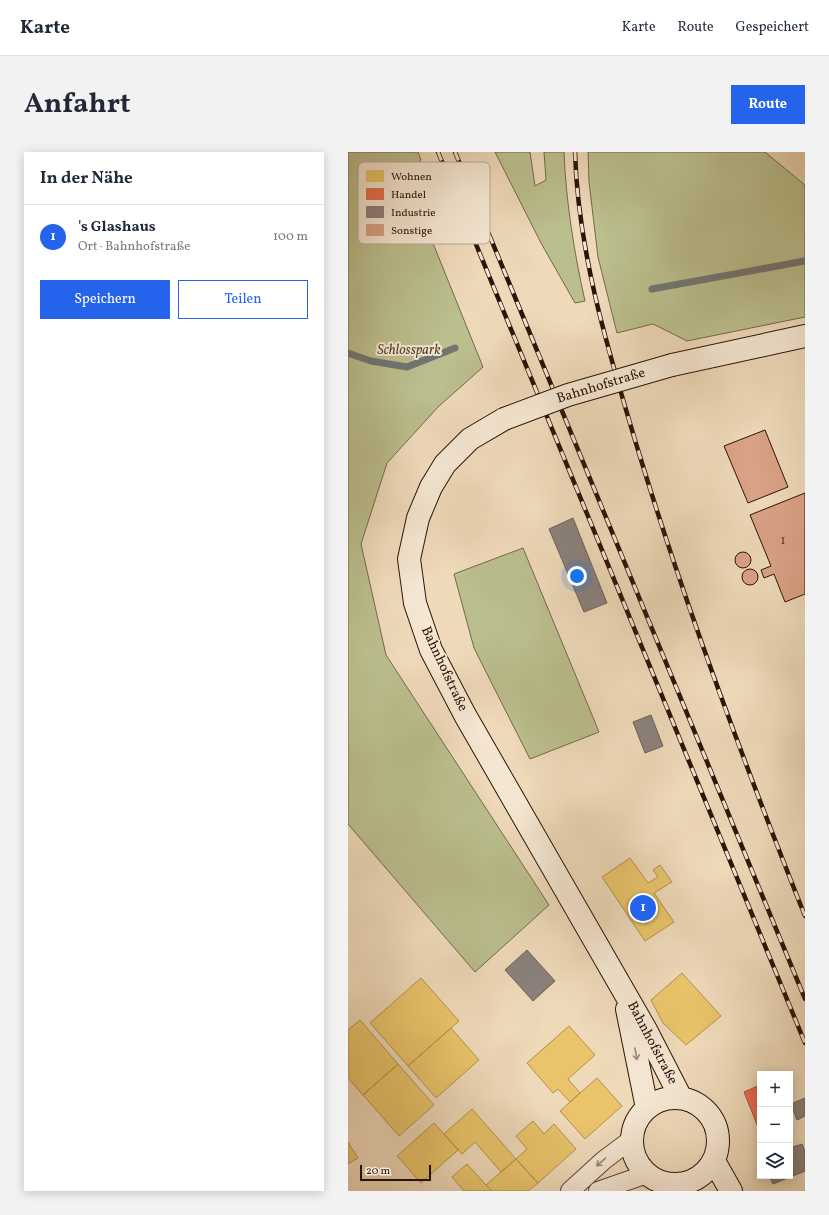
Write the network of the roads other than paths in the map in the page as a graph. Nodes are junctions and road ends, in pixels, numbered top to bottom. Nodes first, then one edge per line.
1 (805, 336) edge
2 (622, 989) junction
3 (681, 1098) junction
4 (647, 1108) junction
5 (632, 1138) junction
6 (714, 1161) junction
7 (647, 1174) junction
8 (696, 1186) edge
9 (570, 1191) edge
10 (598, 1191) edge
11 (731, 1191) edge

1 - 2 street, Bahnhofstraße, bridge
2 - 3 street, Bahnhofstraße
2 -> 4 street, Bahnhofstraße
3 - 4 street
3 - 6 street
4 - 5 street
5 - 7 street
5 -> 9 street
6 - 8 street
6 - 11 street
7 - 8 street
7 - 10 street

